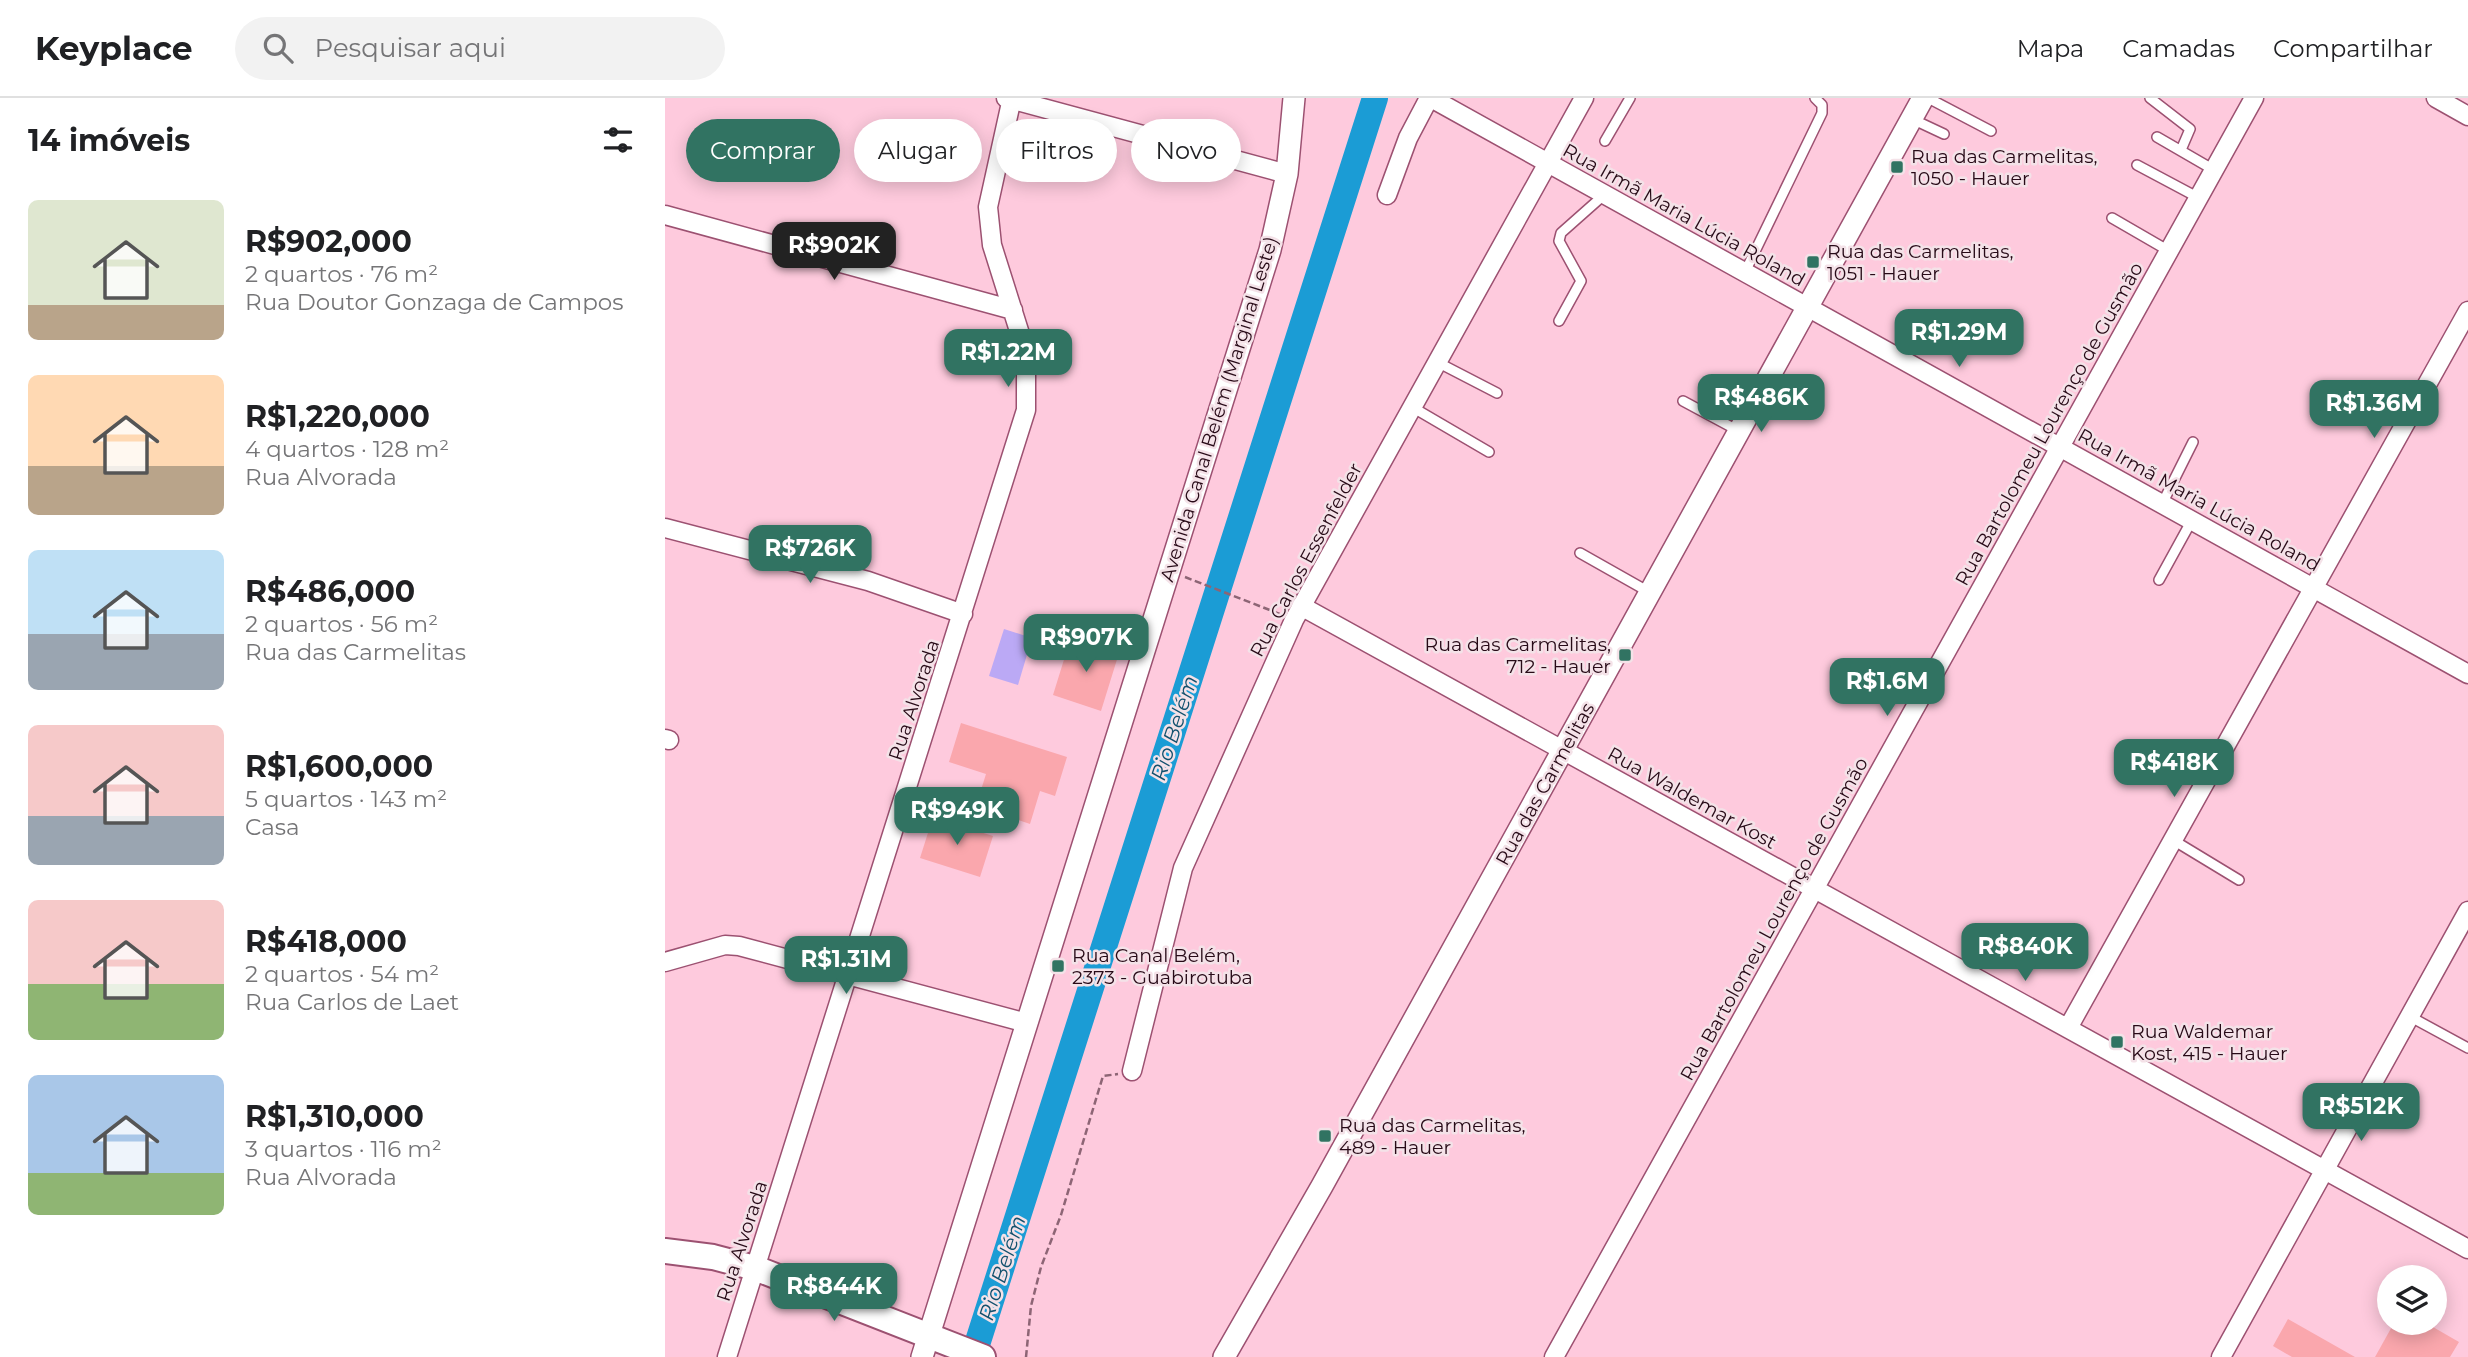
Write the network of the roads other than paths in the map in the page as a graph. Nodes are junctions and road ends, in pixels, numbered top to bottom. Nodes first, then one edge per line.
1 (1010, 98) edge
2 (1294, 98) edge
3 (1430, 98) edge
4 (1584, 98) edge
5 (1630, 98) edge
6 (1815, 98) edge
7 (1926, 98) edge
8 (2150, 98) edge
9 (2254, 98) edge
10 (2436, 98) edge
11 (2468, 116) edge
12 (1912, 118) junction
13 (1991, 131) dead end
14 (1944, 134) dead end
15 (2157, 138) dead end
16 (1605, 141) dead end
17 (2181, 150) junction
18 (1548, 163) junction
19 (2137, 165) dead end
20 (2214, 170) junction
21 (1287, 174) junction
22 (1605, 194) junction
23 (1387, 195) dead end
24 (2199, 198) junction
25 (665, 215) edge
26 (2112, 218) dead end
27 (2169, 251) junction
28 (1745, 272) junction
29 (1808, 307) junction
30 (1013, 310) junction
31 (2468, 311) edge
32 (1559, 321) dead end
33 (1437, 362) junction
34 (1497, 393) dead end
35 (1683, 401) dead end
36 (1412, 407) junction
37 (1739, 431) junction
38 (2193, 442) dead end
39 (2060, 447) junction
40 (1489, 452) dead end
41 (2162, 504) junction
42 (2192, 520) junction
43 (665, 528) edge
44 (1580, 553) dead end
45 (2159, 580) dead end
46 (2313, 588) junction
47 (1650, 592) junction
48 (1298, 613) junction
49 (963, 614) junction
50 (2468, 674) edge
51 (1563, 750) junction
52 (2173, 839) junction
53 (2239, 880) dead end
54 (1815, 889) junction
55 (2468, 911) edge
56 (665, 962) edge
57 (848, 977) junction
58 (2409, 1016) junction
59 (1027, 1023) junction
60 (2068, 1028) junction
61 (2468, 1048) edge
62 (1132, 1071) road end
63 (2324, 1170) junction
64 (2468, 1249) edge
65 (665, 1251) edge
66 (755, 1268) junction
67 (932, 1345) edge
68 (727, 1357) edge
69 (983, 1357) edge
70 (1224, 1357) edge
71 (1554, 1357) edge
72 (2221, 1357) edge

1 - 21 street
1 - 30 street, Rua Alvorada
2 - 21 street, Avenida Canal Belém (Marginal Leste)
3 - 18 street, Rua Irmã Maria Lúcia Roland
3 - 23 street
4 - 18 street, Rua Carlos Essenfelder
5 - 16 lane
6 - 28 lane
7 - 12 street, Rua das Carmelitas
7 - 13 lane
8 - 17 lane
9 - 20 street, Rua Bartolomeu Lourenço de Gusmão
10 - 11 street
12 - 14 lane
12 - 29 street, Rua das Carmelitas
15 - 17 lane
17 - 20 lane
18 - 22 street, Rua Irmã Maria Lúcia Roland
18 - 33 street, Rua Carlos Essenfelder
19 - 24 lane
20 - 24 street, Rua Bartolomeu Lourenço de Gusmão
21 - 59 street, Avenida Canal Belém (Marginal Leste)
22 - 28 street, Rua Irmã Maria Lúcia Roland
22 - 32 lane
24 - 27 street, Rua Bartolomeu Lourenço de Gusmão
25 - 30 street
26 - 27 lane
27 - 39 street, Rua Bartolomeu Lourenço de Gusmão
28 - 29 street, Rua Irmã Maria Lúcia Roland
29 - 37 street, Rua das Carmelitas
29 - 39 street, Rua Irmã Maria Lúcia Roland
30 - 49 street, Rua Alvorada
31 - 46 street
33 - 34 lane
33 - 36 street, Rua Carlos Essenfelder
35 - 37 lane
36 - 40 lane
36 - 48 street, Rua Carlos Essenfelder
37 - 47 street, Rua das Carmelitas
38 - 41 lane
39 - 41 street, Rua Irmã Maria Lúcia Roland
39 - 54 street, Rua Bartolomeu Lourenço de Gusmão
41 - 42 street, Rua Irmã Maria Lúcia Roland
42 - 45 lane
42 - 46 street, Rua Irmã Maria Lúcia Roland
43 - 49 street
44 - 47 lane
46 - 50 street, Rua Irmã Maria Lúcia Roland
46 - 52 street
47 - 51 street, Rua das Carmelitas
48 - 51 street, Rua Waldemar Kost
48 - 62 street, Rua Carlos Essenfelder
49 - 57 street, Rua Alvorada
51 - 54 street, Rua Waldemar Kost
51 - 70 street, Rua das Carmelitas
52 - 53 lane
52 - 60 street
54 - 60 street, Rua Waldemar Kost
54 - 71 street, Rua Bartolomeu Lourenço de Gusmão
55 - 58 street
56 - 57 street
57 - 59 street
57 - 66 street, Rua Alvorada
58 - 61 lane
58 - 63 street
59 - 67 street, Avenida Canal Belém (Marginal Leste)
60 - 63 street, Rua Waldemar Kost
63 - 64 street, Rua Waldemar Kost
63 - 72 street
65 - 66 main road
66 - 67 main road
66 - 68 street, Rua Alvorada
67 - 69 main road

